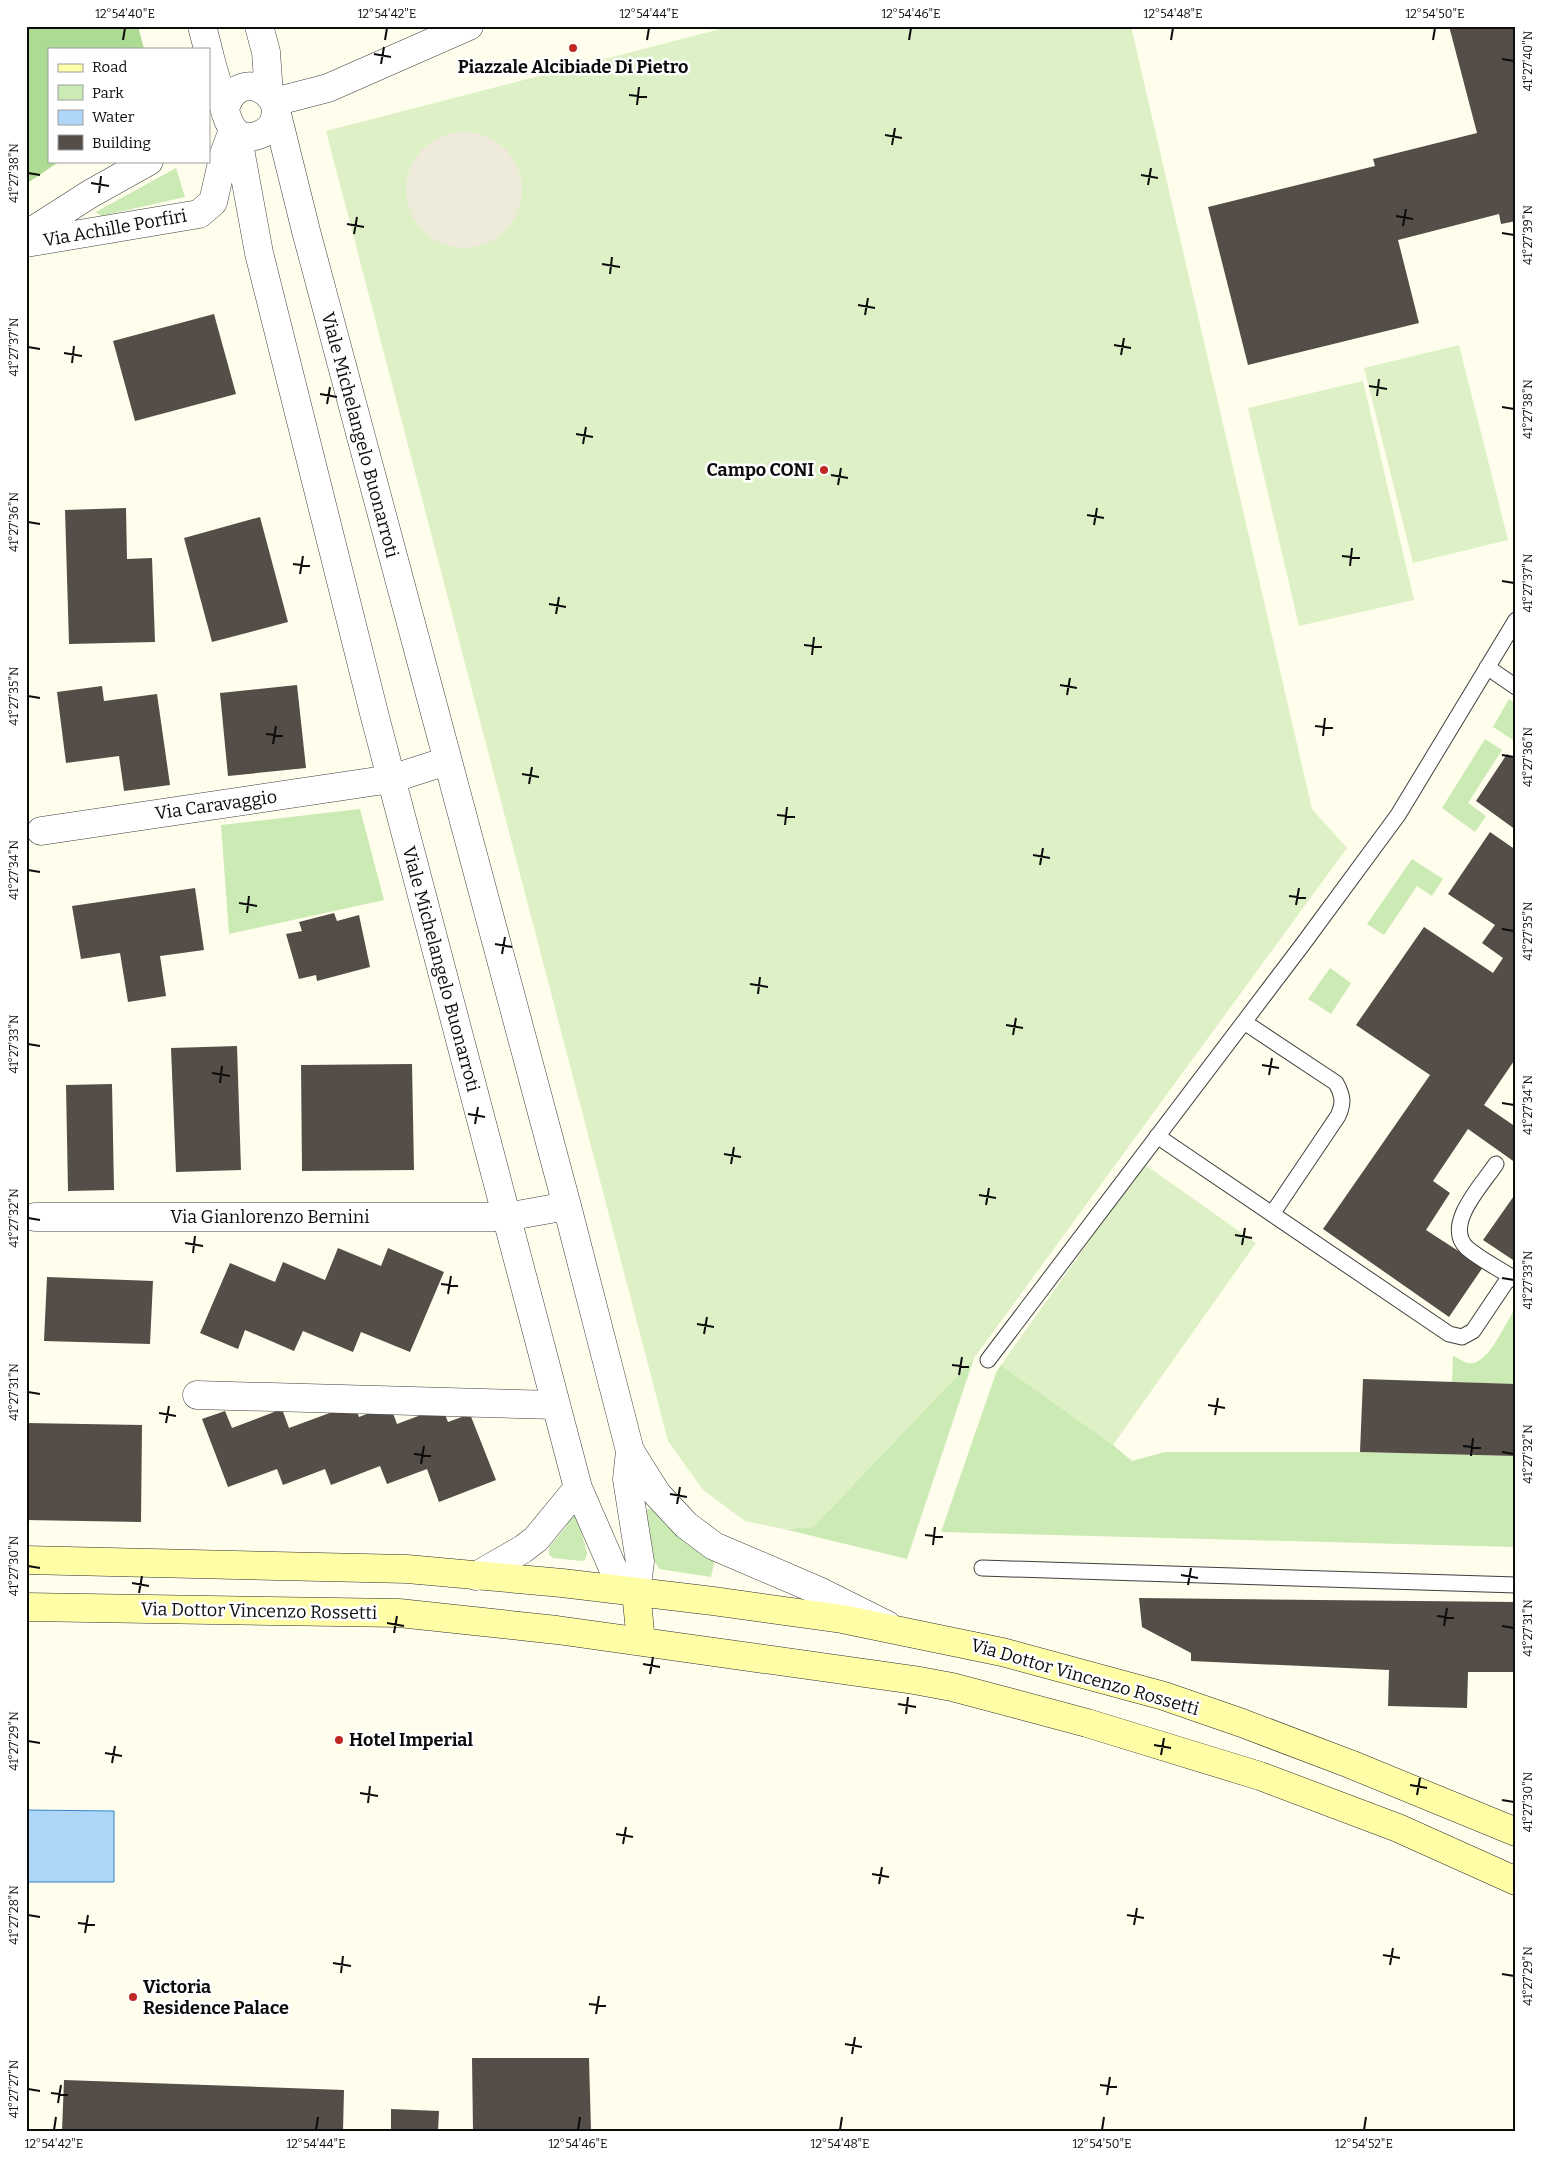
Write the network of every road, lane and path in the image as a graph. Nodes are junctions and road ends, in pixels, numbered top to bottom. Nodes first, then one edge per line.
1 (202, 26) edge
2 (259, 26) edge
3 (469, 26) edge
4 (208, 48) edge
5 (210, 57) edge
6 (273, 102) junction
7 (226, 123) edge
8 (147, 162) edge
9 (26, 235) edge
10 (26, 243) edge
11 (1516, 620) edge
12 (1487, 667) junction
13 (1516, 687) edge
14 (447, 761) junction
15 (391, 779) junction
16 (41, 831) dead end
17 (1244, 1022) junction
18 (1157, 1136) junction
19 (1496, 1164) dead end
20 (567, 1206) junction
21 (1272, 1214) junction
22 (35, 1217) dead end
23 (506, 1217) junction
24 (1513, 1278) edge
25 (988, 1360) dead end
26 (197, 1395) dead end
27 (556, 1405) junction
28 (630, 1451) junction
29 (578, 1488) junction
30 (26, 1560) edge
31 (982, 1568) dead end
32 (476, 1576) junction
33 (1516, 1586) edge
34 (636, 1592) junction
35 (26, 1607) edge
36 (896, 1629) junction
37 (641, 1641) junction
38 (1516, 1832) edge
39 (1516, 1881) edge

1 - 4 street
2 - 6 street, Viale Michelangelo Buonarroti
3 - 6 street
5 - 7 street, Viale Michelangelo Buonarroti
6 - 7 street, Viale Michelangelo Buonarroti
6 - 7 street
6 - 14 street, Viale Michelangelo Buonarroti
7 - 10 street, Via Achille Porfiri
7 - 15 street, Viale Michelangelo Buonarroti
8 - 9 street, Via Achille Porfiri
11 - 12 lane
12 - 13 lane
12 - 17 lane
14 - 15 street
14 - 20 street, Viale Michelangelo Buonarroti
15 - 16 street, Via Caravaggio
15 - 23 street, Viale Michelangelo Buonarroti
17 - 18 lane
17 - 21 lane
18 - 21 lane
18 - 25 lane
19 - 24 lane
20 - 23 street
20 - 28 street, Viale Michelangelo Buonarroti
21 - 24 lane
22 - 23 street, Via Gianlorenzo Bernini
23 - 27 street, Viale Michelangelo Buonarroti
26 - 27 street
27 - 29 street, Viale Michelangelo Buonarroti
28 - 34 street, Viale Michelangelo Buonarroti
28 - 36 street, Viale Michelangelo Buonarroti
29 - 32 street
29 - 34 street, Viale Michelangelo Buonarroti
30 - 32 street, Via Dottor Vincenzo Rossetti
31 - 33 lane
32 - 34 street, Via Dottor Vincenzo Rossetti
34 - 36 street, Via Dottor Vincenzo Rossetti
34 - 37 street
35 - 37 street, Via Dottor Vincenzo Rossetti
36 - 38 street, Via Dottor Vincenzo Rossetti
37 - 39 street, Via Dottor Vincenzo Rossetti

